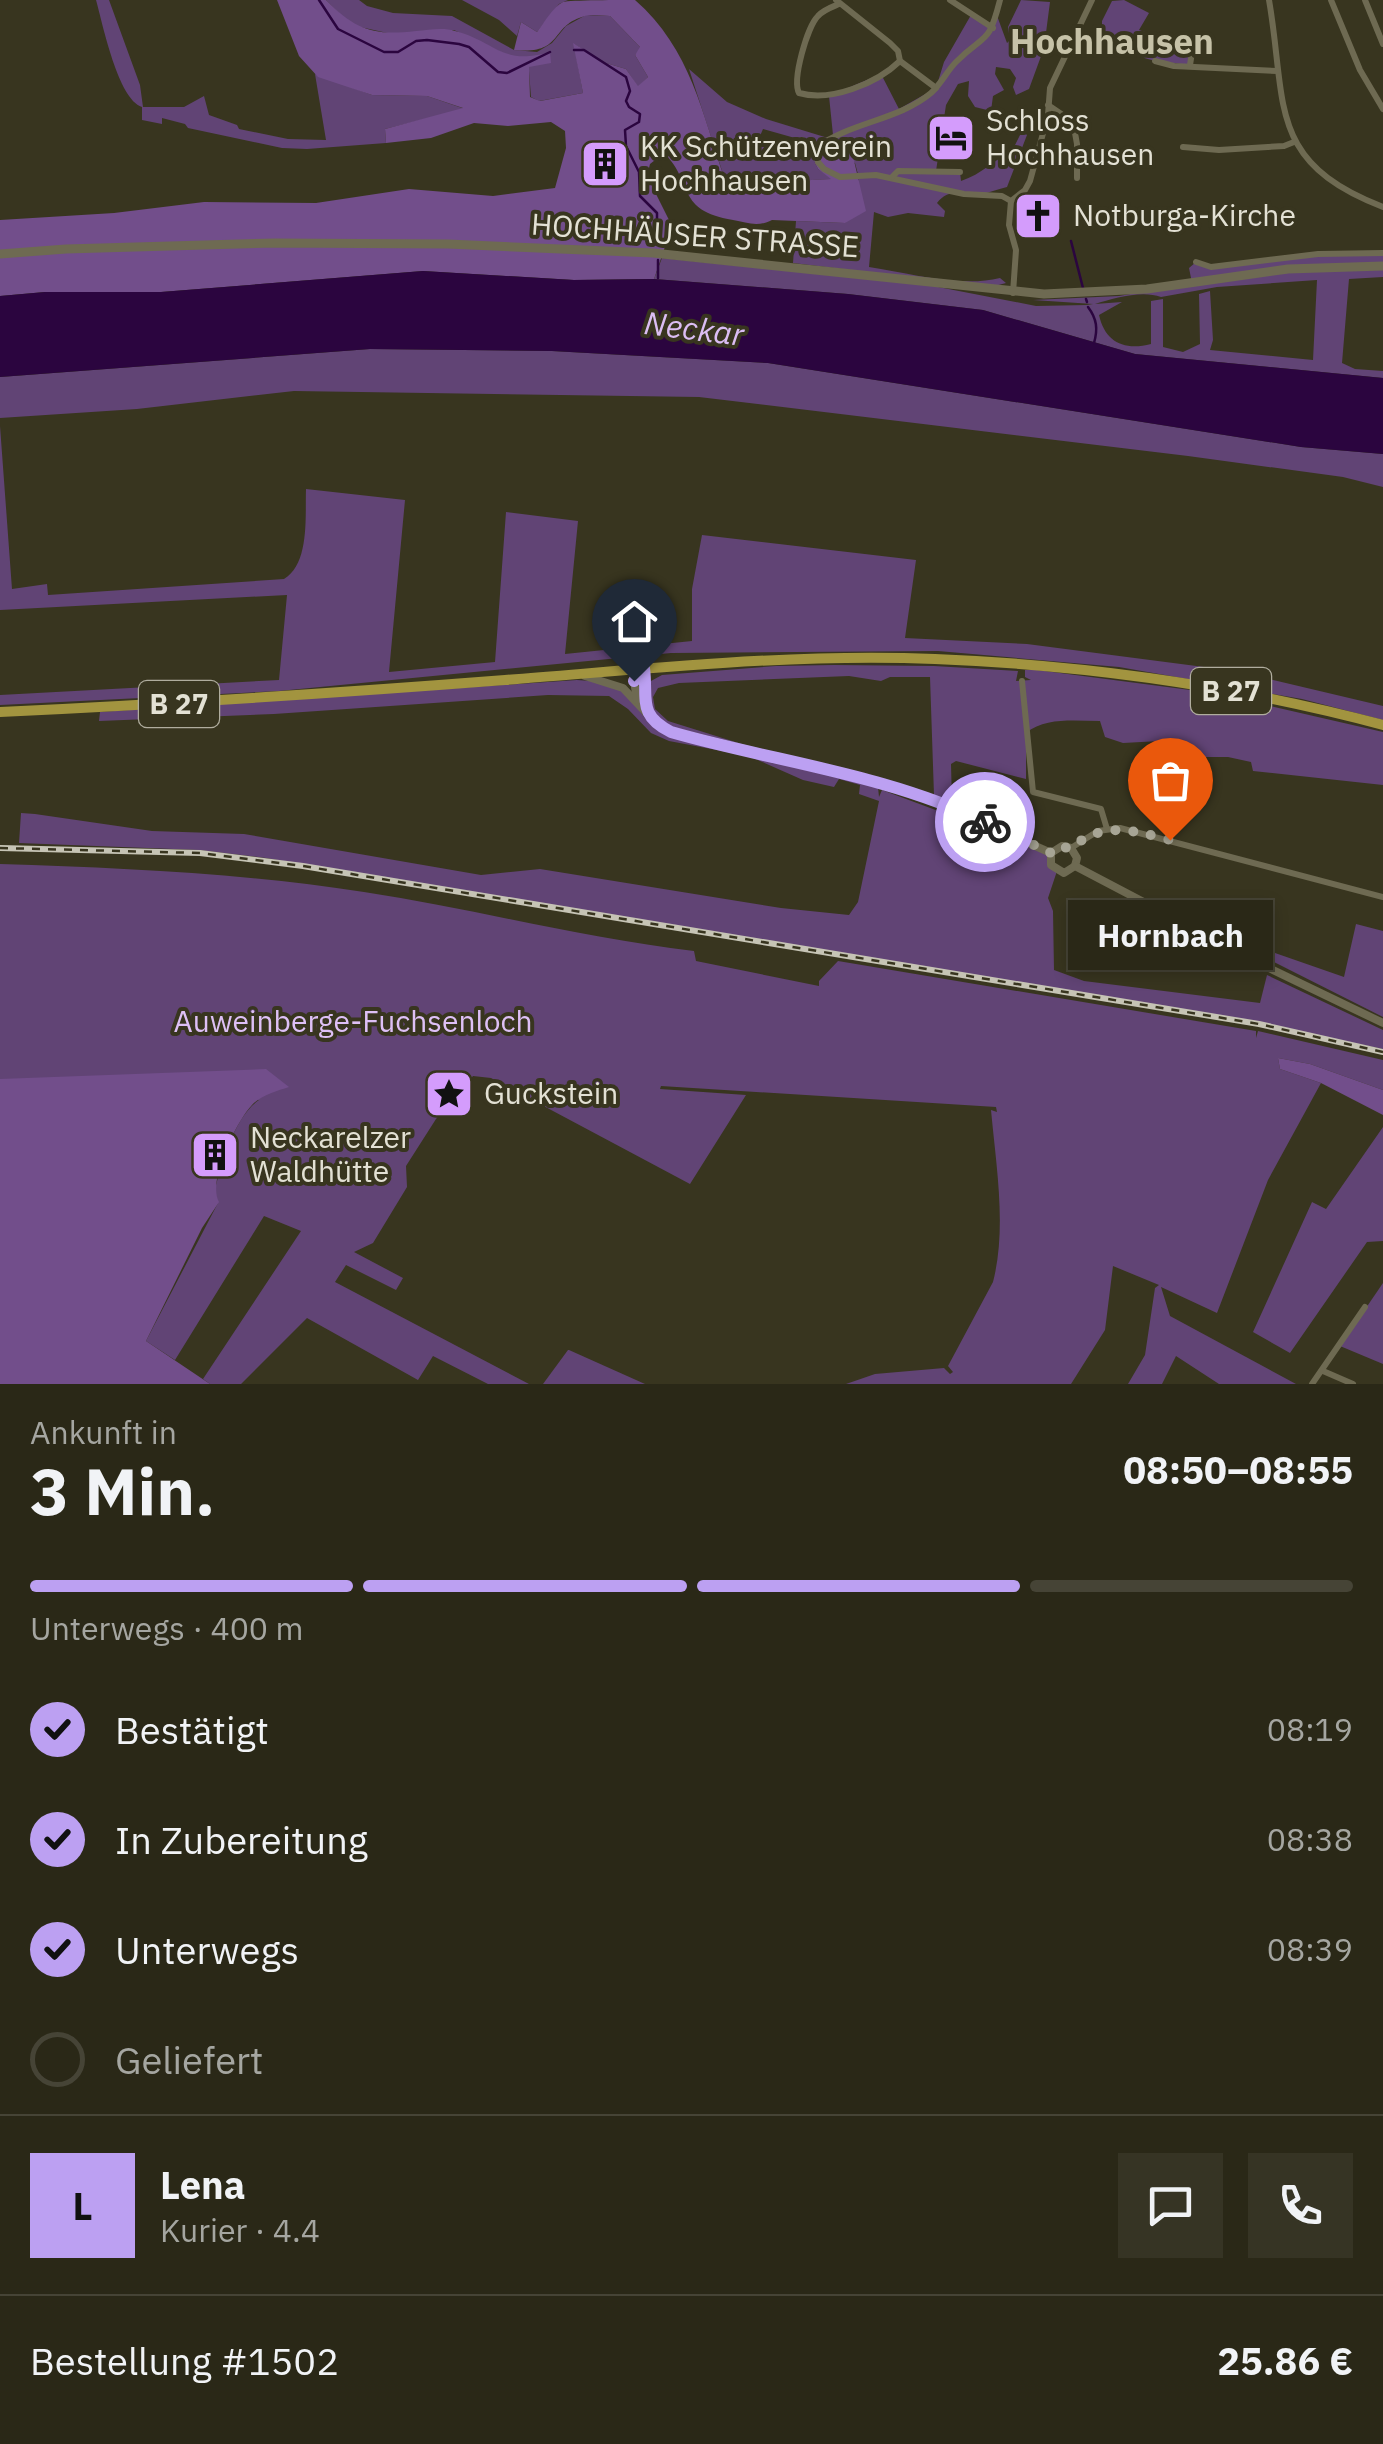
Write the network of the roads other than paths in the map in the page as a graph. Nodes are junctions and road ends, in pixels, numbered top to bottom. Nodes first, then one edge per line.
1 (950, 0) edge
2 (1000, 0) edge
3 (1092, 0) edge
4 (1269, 0) edge
5 (1331, 0) edge
6 (1365, 0) edge
7 (838, 2) edge
8 (993, 28) junction
9 (1194, 39) dead end
10 (1383, 44) edge
11 (900, 61) junction
12 (1155, 61) dead end
13 (1190, 66) junction
14 (1278, 71) junction
15 (936, 88) junction
16 (1048, 105) junction
17 (1383, 110) edge
18 (802, 140) dead end
19 (1294, 142) junction
20 (816, 147) junction
21 (1183, 147) dead end
22 (960, 172) dead end
23 (891, 178) junction
24 (1077, 178) dead end
25 (1011, 201) junction
26 (1383, 207) edge
27 (1383, 252) edge
28 (0, 254) edge
29 (1196, 262) dead end
30 (1383, 266) edge
31 (1013, 292) junction
32 (644, 668) junction
33 (576, 673) junction
34 (1022, 681) dead end
35 (637, 700) junction
36 (646, 709) junction
37 (0, 712) edge
38 (1383, 725) edge
39 (1106, 829) junction
40 (1071, 848) junction
41 (1051, 853) junction
42 (1075, 866) junction
43 (1383, 898) edge
44 (1383, 1023) edge
45 (1365, 1307) dead end
46 (1323, 1371) junction
47 (1312, 1384) edge
48 (1353, 1384) edge

1 - 8 street
2 - 8 street
3 - 16 street
4 - 14 street
5 - 17 street
6 - 10 street
7 - 11 street
7 - 11 street
8 - 15 street
9 - 13 street
11 - 15 street
12 - 13 street
13 - 14 street
14 - 19 street
15 - 20 street
16 - 24 street
16 - 25 street
18 - 20 street
19 - 21 street
19 - 26 street
20 - 23 street
22 - 23 street
23 - 25 street
25 - 31 street
27 - 29 street
28 - 31 main road, HOCHHÄUSER STRASSE
30 - 31 main road, HOCHHÄUSER STRASSE
32 - 33 main road, B 27
32 - 35 street
32 - 36 street
32 - 38 main road, B 27
33 - 35 street
33 - 37 main road, B 27
34 - 39 street
35 - 36 street
36 - 41 street
39 - 40 street
39 - 43 street
40 - 41 street
40 - 42 street
41 - 42 street
42 - 44 street
45 - 46 street
46 - 47 street
46 - 48 street

